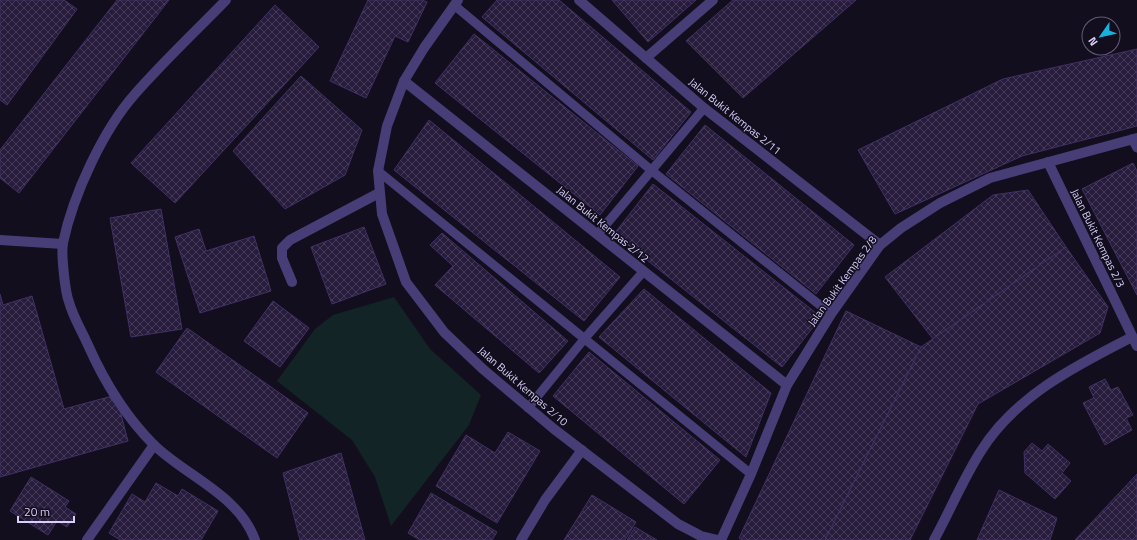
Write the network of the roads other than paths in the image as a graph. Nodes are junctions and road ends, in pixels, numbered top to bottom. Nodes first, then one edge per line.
1 (226, 0) edge
2 (713, 0) edge
3 (582, 1) edge
4 (456, 2) edge
5 (646, 58) junction
6 (404, 81) junction
7 (704, 108) junction
8 (1134, 138) edge
9 (1137, 148) edge
10 (1048, 162) junction
11 (650, 170) junction
12 (378, 171) junction
13 (379, 193) junction
14 (598, 234) junction
15 (0, 240) edge
16 (63, 244) junction
17 (880, 245) junction
18 (643, 272) junction
19 (292, 282) dead end
20 (831, 314) junction
21 (1132, 337) junction
22 (585, 338) junction
23 (1137, 346) edge
24 (786, 385) junction
25 (528, 408) junction
26 (154, 445) junction
27 (582, 450) junction
28 (751, 474) junction
29 (87, 540) edge
30 (255, 540) edge
31 (521, 540) edge
32 (720, 540) edge
33 (934, 540) edge

1 - 16 street
2 - 5 street
3 - 5 street, Jalan Bukit Kempas 2/11
4 - 6 street, Jalan Bukit Kempas 2/10
4 - 11 lane
5 - 7 street, Jalan Bukit Kempas 2/11
6 - 12 street, Jalan Bukit Kempas 2/10
6 - 14 street, Jalan Bukit Kempas 2/12
7 - 11 lane
7 - 17 street, Jalan Bukit Kempas 2/11
8 - 9 lane
8 - 10 street, Jalan Bukit Kempas 2/8
10 - 17 street, Jalan Bukit Kempas 2/8
10 - 21 street, Jalan Bukit Kempas 2/3
11 - 14 lane
11 - 20 lane
12 - 13 street, Jalan Bukit Kempas 2/10
12 - 22 lane
13 - 19 street
13 - 25 street, Jalan Bukit Kempas 2/10
14 - 18 street, Jalan Bukit Kempas 2/12
15 - 16 street
16 - 26 street
17 - 20 street, Jalan Bukit Kempas 2/8
18 - 22 lane
18 - 24 street, Jalan Bukit Kempas 2/12
20 - 24 street, Jalan Bukit Kempas 2/8
21 - 23 street, Jalan Bukit Kempas 2/3
21 - 33 street
22 - 25 lane
22 - 28 lane
24 - 28 street, Jalan Bukit Kempas 2/8
25 - 27 street, Jalan Bukit Kempas 2/10
26 - 29 street
26 - 30 street
27 - 31 street
27 - 32 street, Jalan Bukit Kempas 2/10
28 - 32 street, Jalan Bukit Kempas 2/8

